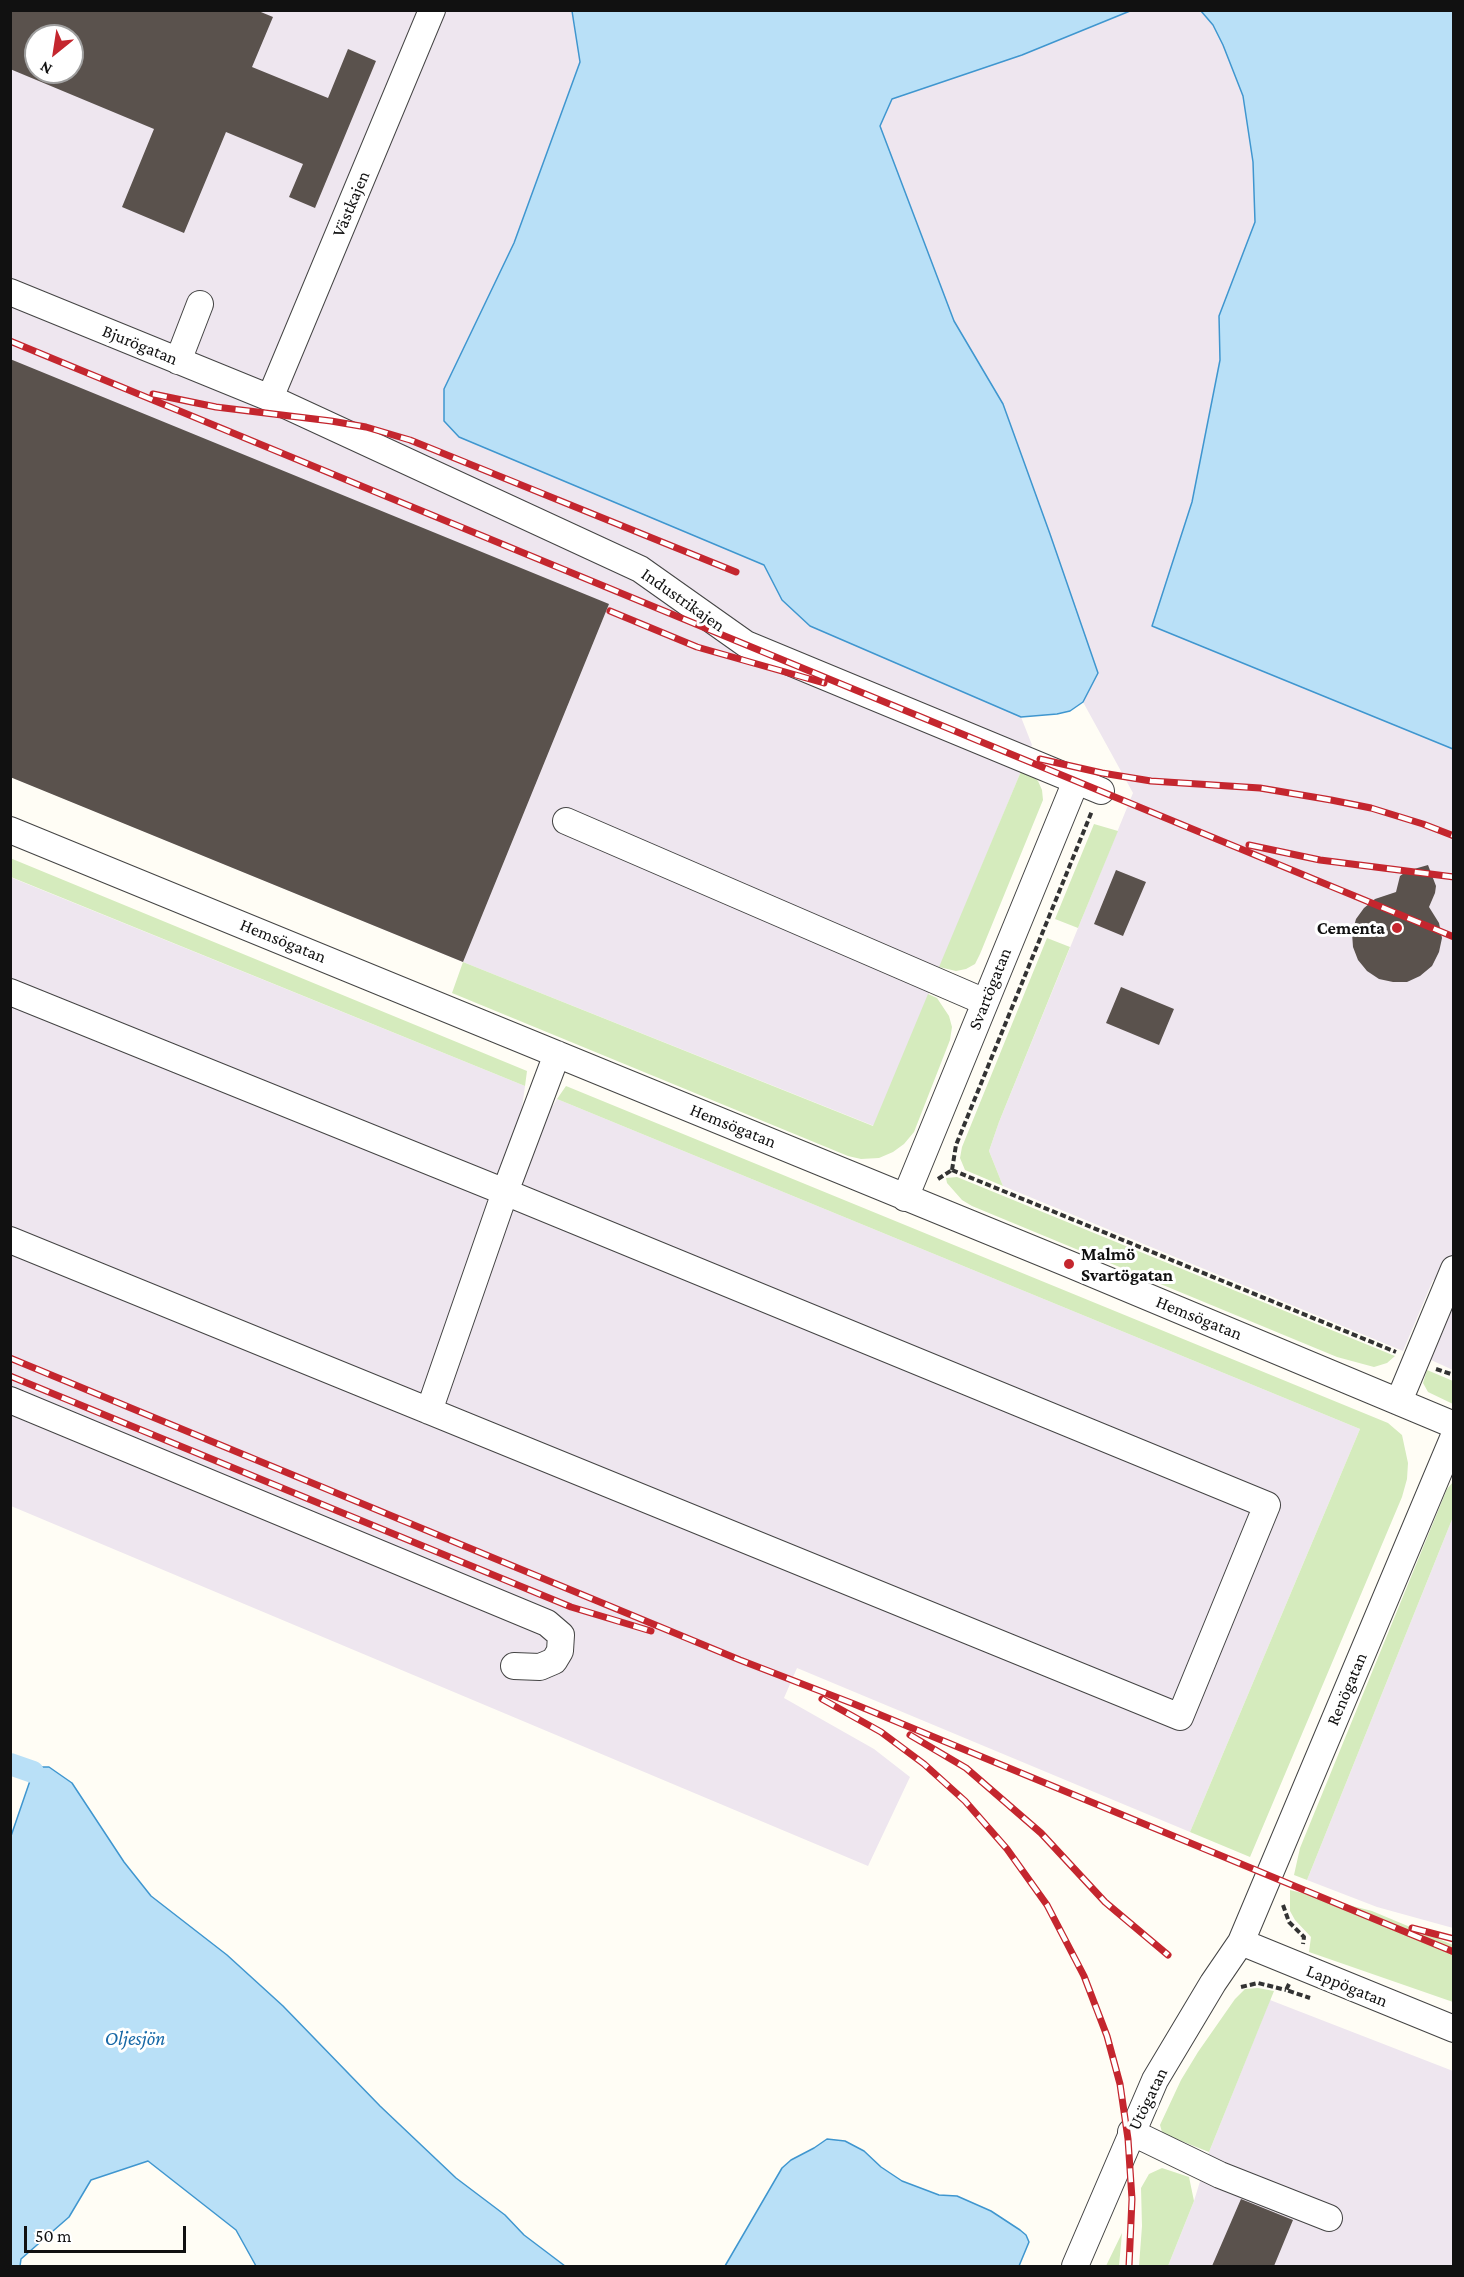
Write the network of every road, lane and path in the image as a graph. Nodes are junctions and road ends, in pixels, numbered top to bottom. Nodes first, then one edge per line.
1 (432, 10) edge
2 (10, 292) edge
3 (200, 304) dead end
4 (178, 361) junction
5 (270, 398) junction
6 (1076, 781) junction
7 (1101, 791) joint
8 (566, 821) dead end
9 (10, 830) edge
10 (10, 992) edge
11 (985, 1002) junction
12 (557, 1054) junction
13 (505, 1192) junction
14 (906, 1198) junction
15 (10, 1240) edge
16 (1454, 1269) edge
17 (1415, 1360) junction
18 (1454, 1375) edge
19 (10, 1400) edge
20 (1399, 1401) junction
21 (429, 1411) junction
22 (1454, 1425) edge
23 (1454, 1437) edge
24 (514, 1666) dead end
25 (1283, 1900) dead end
26 (1241, 1942) junction
27 (1297, 1966) junction
28 (1237, 1990) dead end
29 (1286, 1990) junction
30 (1320, 2001) dead end
31 (1454, 2029) edge
32 (1131, 2132) junction
33 (1329, 2218) dead end
34 (1075, 2266) edge

1 - 5 street, Västkajen
2 - 4 street, Bjurögatan
3 - 4 street
4 - 5 street, Bjurögatan
5 - 6 street, Industrikajen
6 - 7 street, Industrikajen
6 - 11 street, Svartögatan
7 - 17 path
8 - 11 street
9 - 12 street, Hemsögatan
10 - 13 street
11 - 14 street, Svartögatan
12 - 13 street
12 - 14 street, Hemsögatan
13 - 21 street
13 - 21 street
14 - 20 street, Hemsögatan
15 - 21 street
16 - 17 street
17 - 18 path
17 - 20 street
19 - 24 street
20 - 22 street, Hemsögatan
23 - 26 street, Renögatan
25 - 27 path
26 - 27 street, Lappögatan
26 - 32 street, Utögatan
27 - 29 path
27 - 31 street, Lappögatan
28 - 29 path
29 - 30 path
32 - 33 street
32 - 34 street, Utögatan

